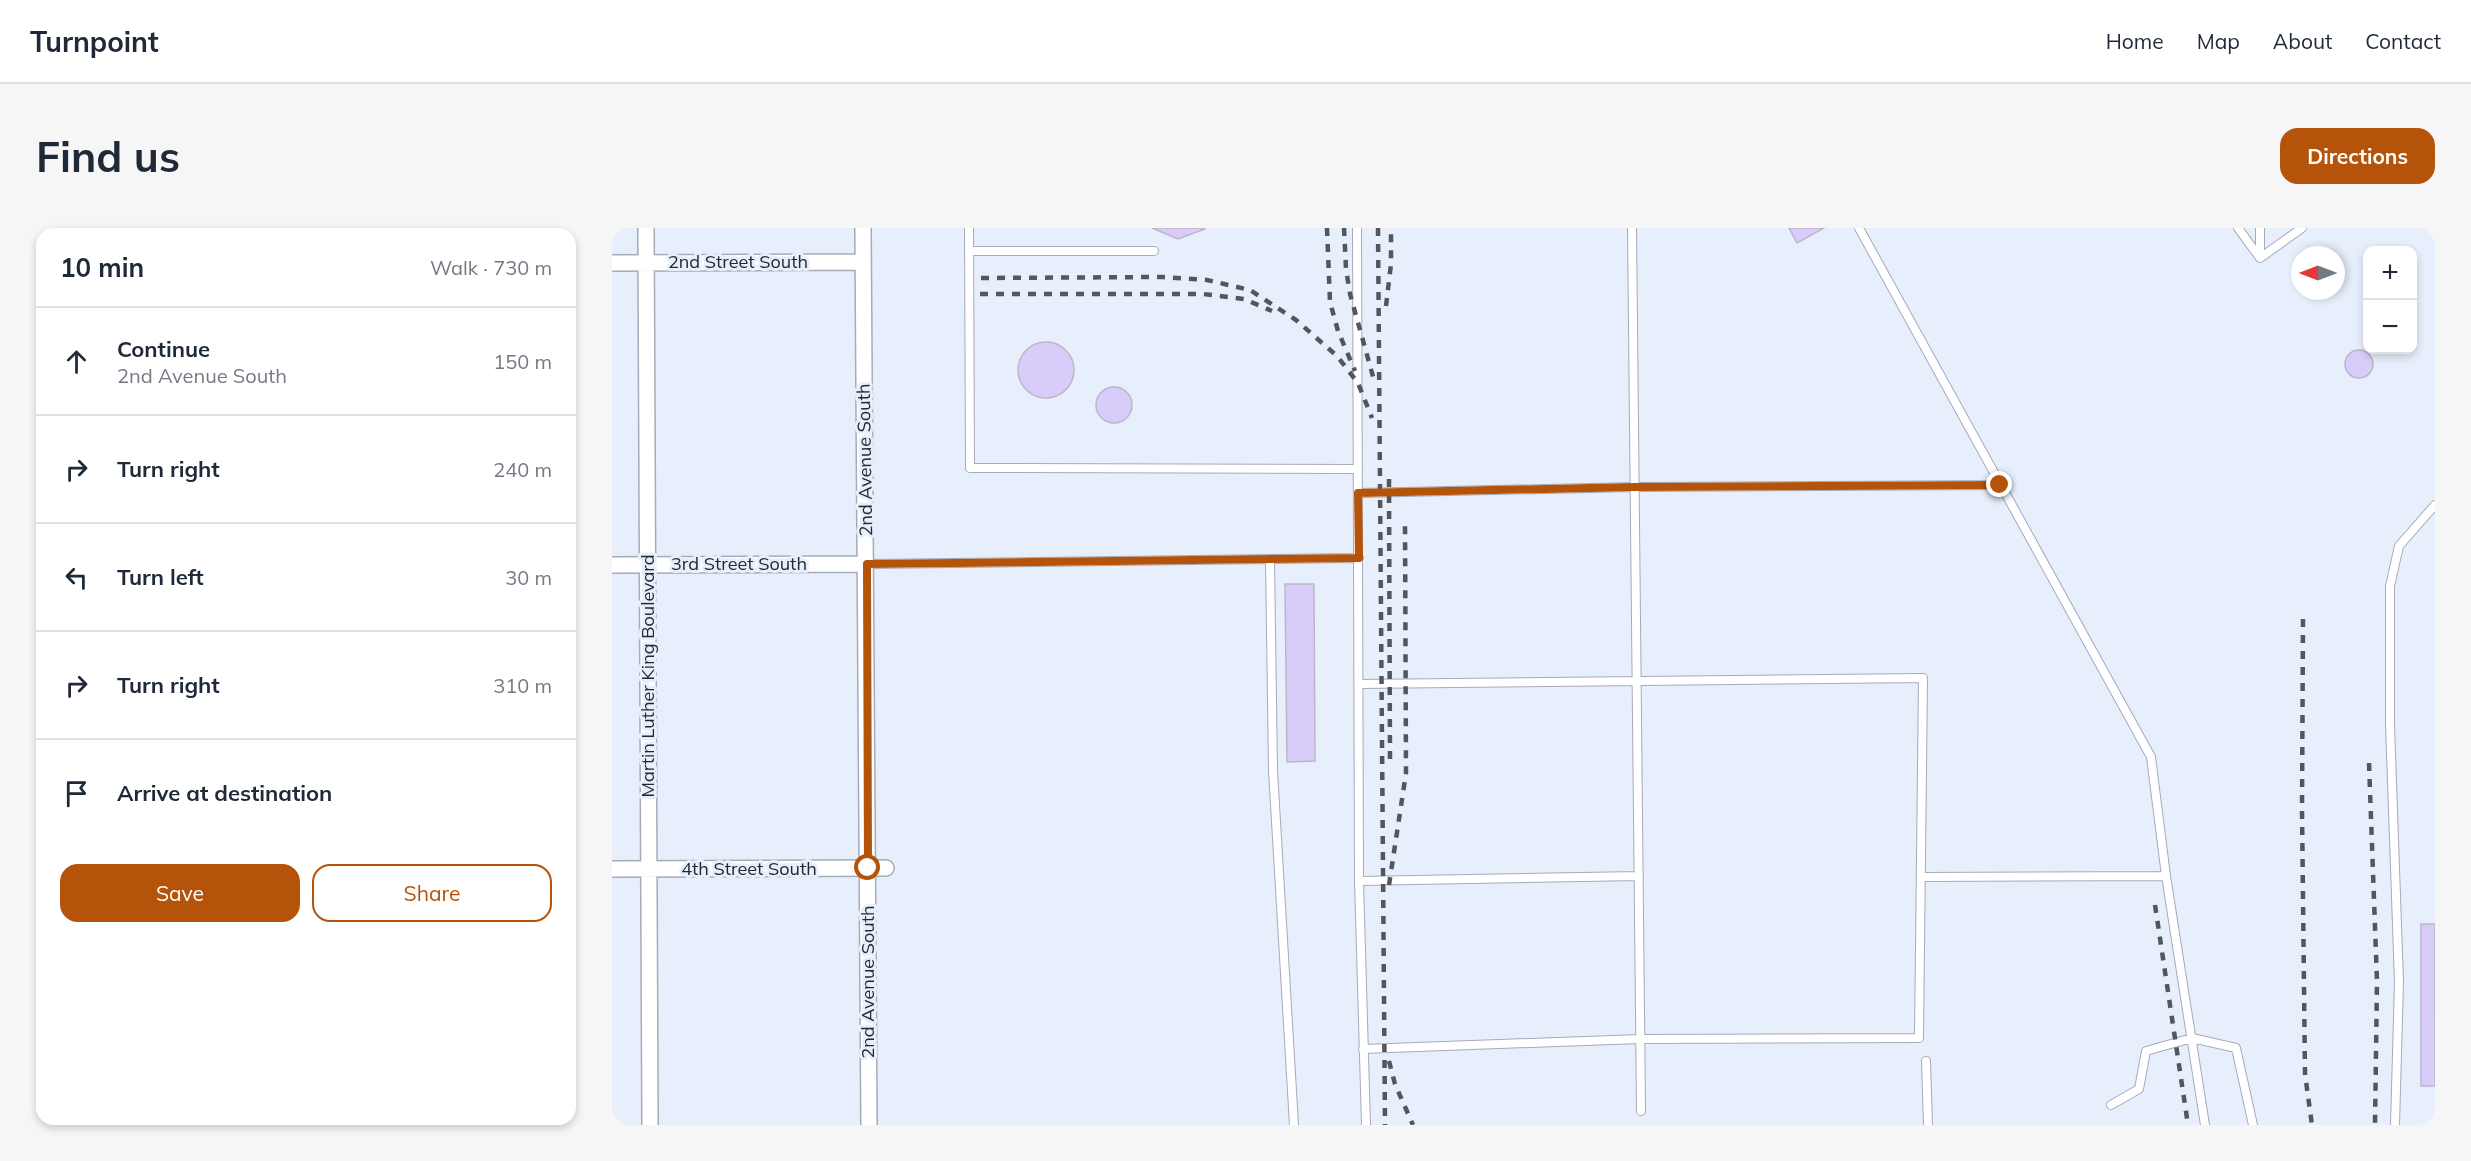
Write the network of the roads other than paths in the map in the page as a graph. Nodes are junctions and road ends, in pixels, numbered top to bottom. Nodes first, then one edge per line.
1 (646, 228) edge
2 (863, 228) edge
3 (969, 228) edge
4 (1356, 228) edge
5 (1632, 228) edge
6 (1859, 228) edge
7 (2238, 228) edge
8 (2260, 228) edge
9 (2302, 228) edge
10 (970, 251) junction
11 (1154, 251) dead end
12 (2260, 258) junction
13 (863, 262) junction
14 (612, 263) edge
15 (646, 263) junction
16 (1358, 469) junction
17 (2000, 485) junction
18 (1635, 487) junction
19 (1358, 493) junction
20 (2435, 505) edge
21 (1359, 558) junction
22 (1270, 559) junction
23 (867, 564) junction
24 (612, 565) edge
25 (648, 565) junction
26 (1637, 681) junction
27 (1359, 684) junction
28 (868, 868) junction
29 (886, 868) dead end
30 (612, 869) edge
31 (649, 869) junction
32 (1639, 876) junction
33 (2166, 876) junction
34 (1921, 877) junction
35 (1359, 881) junction
36 (2192, 1038) junction
37 (1640, 1039) junction
38 (1363, 1049) junction
39 (1926, 1061) dead end
40 (2111, 1105) dead end
41 (1641, 1111) dead end
42 (650, 1125) edge
43 (869, 1125) edge
44 (1294, 1125) edge
45 (1366, 1125) edge
46 (1928, 1125) edge
47 (2205, 1125) edge
48 (2253, 1125) edge
49 (2396, 1125) edge

1 - 15 street, Martin Luther King Boulevard
2 - 13 street, 2nd Avenue South
3 - 10 lane
4 - 16 lane
5 - 18 lane
6 - 17 lane
7 - 12 lane
8 - 12 lane
9 - 12 lane
10 - 11 lane
10 - 16 lane
13 - 15 street, 2nd Street South
13 - 23 street, 2nd Avenue South
14 - 15 street, 2nd Street South
15 - 25 street, Martin Luther King Boulevard
16 - 19 lane
17 - 18 lane
17 - 33 lane
18 - 19 lane
18 - 26 lane
19 - 21 lane
20 - 49 lane
21 - 22 lane
21 - 27 lane
22 - 23 lane
22 - 44 lane
23 - 25 street, 3rd Street South
23 - 28 street, 2nd Avenue South
24 - 25 street, 3rd Street South
25 - 31 street, Martin Luther King Boulevard
26 - 27 lane
26 - 32 lane
26 - 34 lane
27 - 35 lane
28 - 29 street, 4th Street South
28 - 31 street, 4th Street South
28 - 43 street, 2nd Avenue South
30 - 31 street, 4th Street South
31 - 42 street, Martin Luther King Boulevard
32 - 35 lane
32 - 37 lane
33 - 34 lane
33 - 36 lane
34 - 37 lane
35 - 38 lane
36 - 40 lane
36 - 47 lane
36 - 48 lane
37 - 38 lane
37 - 41 lane
38 - 45 lane
39 - 46 lane

